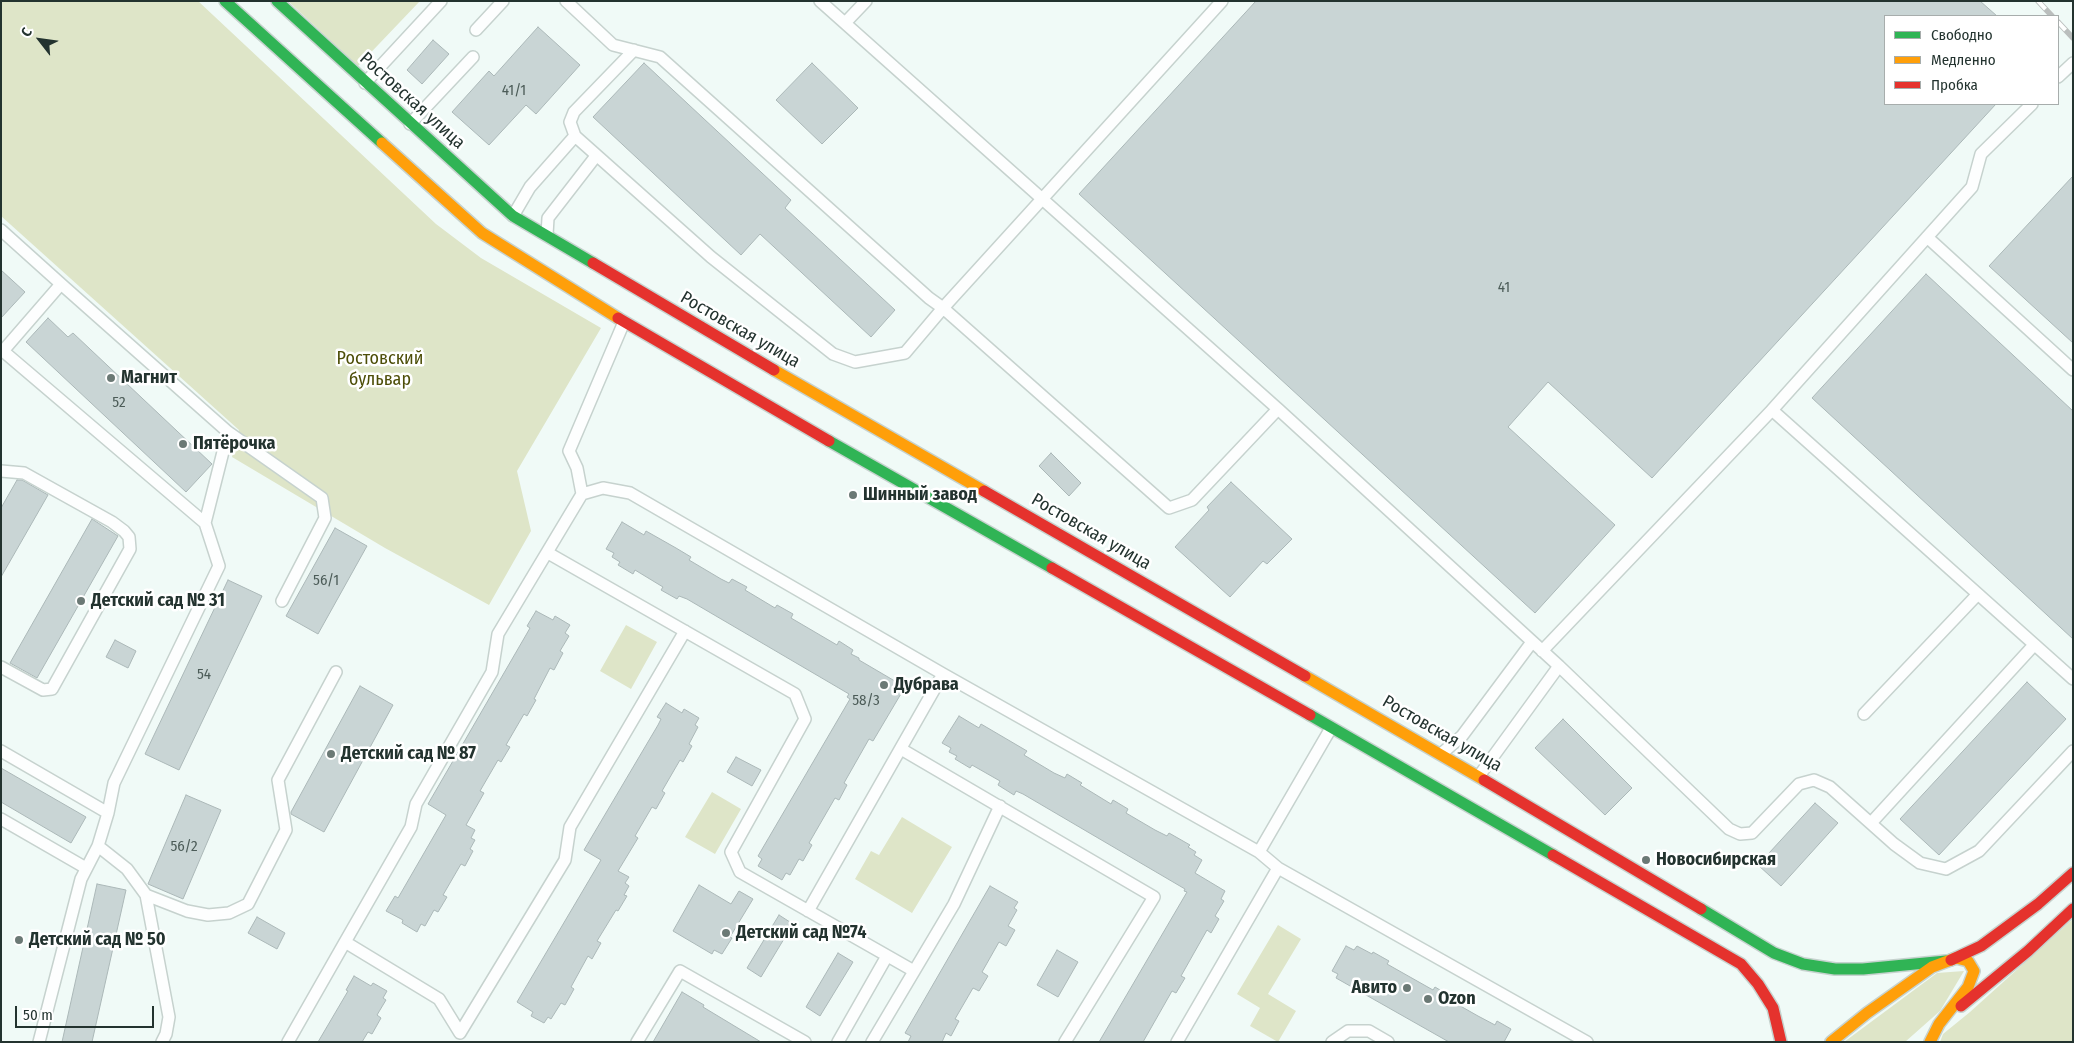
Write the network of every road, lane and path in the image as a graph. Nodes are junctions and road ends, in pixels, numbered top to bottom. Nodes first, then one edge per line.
1 (226, 1) edge
2 (277, 1) edge
3 (442, 1) edge
4 (503, 1) edge
5 (566, 1) edge
6 (820, 1) edge
7 (866, 1) edge
8 (1222, 1) edge
9 (845, 23) junction
10 (476, 30) dead end
11 (634, 50) junction
12 (473, 57) dead end
13 (2073, 63) edge
14 (2059, 77) edge
15 (365, 83) junction
16 (2031, 105) edge
17 (410, 124) junction
18 (575, 136) junction
19 (596, 156) junction
20 (1043, 199) junction
21 (513, 216) junction
22 (1, 230) edge
23 (547, 235) junction
24 (1926, 237) junction
25 (497, 242) junction
26 (61, 284) junction
27 (943, 308) junction
28 (625, 322) junction
29 (2, 351) edge
30 (2073, 370) edge
31 (1278, 409) junction
32 (1772, 410) junction
33 (228, 432) junction
34 (1, 471) edge
35 (582, 494) junction
36 (205, 523) junction
37 (548, 553) junction
38 (1978, 594) junction
39 (282, 601) dead end
40 (685, 631) junction
41 (1532, 642) junction
42 (2034, 645) junction
43 (1542, 651) junction
44 (1559, 666) junction
45 (1, 667) edge
46 (336, 672) dead end
47 (943, 674) junction
48 (2073, 679) edge
49 (1348, 700) junction
50 (1864, 714) dead end
51 (1335, 721) junction
52 (901, 748) junction
53 (1, 751) edge
54 (2073, 751) edge
55 (1441, 754) junction
56 (1479, 776) junction
57 (1000, 806) junction
58 (108, 813) junction
59 (1, 819) edge
60 (1871, 823) junction
61 (98, 846) junction
62 (1259, 852) junction
63 (86, 868) junction
64 (1278, 868) junction
65 (2073, 873) edge
66 (146, 895) junction
67 (2073, 909) edge
68 (808, 911) junction
69 (345, 942) junction
70 (887, 956) junction
71 (1949, 961) junction
72 (914, 971) junction
73 (1939, 1024) junction
74 (462, 1037) edge
75 (39, 1042) edge
76 (162, 1042) edge
77 (288, 1042) edge
78 (637, 1042) edge
79 (805, 1042) edge
80 (838, 1042) edge
81 (872, 1042) edge
82 (1065, 1042) edge
83 (1177, 1042) edge
84 (1332, 1042) edge
85 (1388, 1042) edge
86 (1587, 1042) edge
87 (1781, 1042) edge
88 (1831, 1042) edge
89 (1919, 1042) edge
90 (1930, 1042) edge

1 - 25 street
2 - 15 street, Ростовская улица
3 - 15 lane
4 - 10 lane
5 - 11 lane
6 - 9 lane
7 - 9 lane
8 - 20 lane
9 - 20 lane
11 - 18 lane
11 - 27 lane
12 - 17 lane
13 - 14 lane
15 - 17 street, Ростовская улица
16 - 24 lane
17 - 21 street, Ростовская улица
18 - 19 lane
18 - 21 lane
19 - 23 lane
19 - 27 lane
20 - 27 lane
20 - 31 lane
21 - 23 street, Ростовская улица
21 - 25 street
22 - 26 lane
23 - 49 street, Ростовская улица
24 - 30 lane
24 - 32 lane
25 - 28 street
26 - 29 lane
26 - 33 lane
27 - 31 lane
28 - 35 lane
28 - 51 street
29 - 36 lane
31 - 41 lane
32 - 38 lane
32 - 43 lane
33 - 36 lane
33 - 39 lane
34 - 45 lane
35 - 37 lane
35 - 47 lane
36 - 58 lane
37 - 40 lane
37 - 69 lane
38 - 42 lane
38 - 50 lane
40 - 68 lane
40 - 74 lane
41 - 43 lane
41 - 55 lane
42 - 48 lane
42 - 60 lane
43 - 44 lane
44 - 56 lane
44 - 60 lane
46 - 66 lane
47 - 52 lane
47 - 62 lane
49 - 51 street
49 - 55 street, Ростовская улица
51 - 62 lane
51 - 87 street
52 - 57 lane
52 - 68 lane
53 - 58 lane
54 - 60 lane
55 - 56 street, Ростовская улица
56 - 71 street, Ростовская улица
57 - 72 lane
57 - 82 lane
58 - 61 lane
59 - 63 lane
61 - 63 lane
61 - 66 lane
62 - 64 lane
63 - 75 lane
64 - 83 lane
64 - 86 lane
65 - 71 street
66 - 76 lane
67 - 73 street
68 - 70 lane
69 - 74 lane
69 - 77 lane
70 - 72 lane
70 - 80 lane
71 - 73 street
71 - 88 street
72 - 81 lane
73 - 89 street
73 - 90 street
78 - 79 lane
84 - 85 lane

